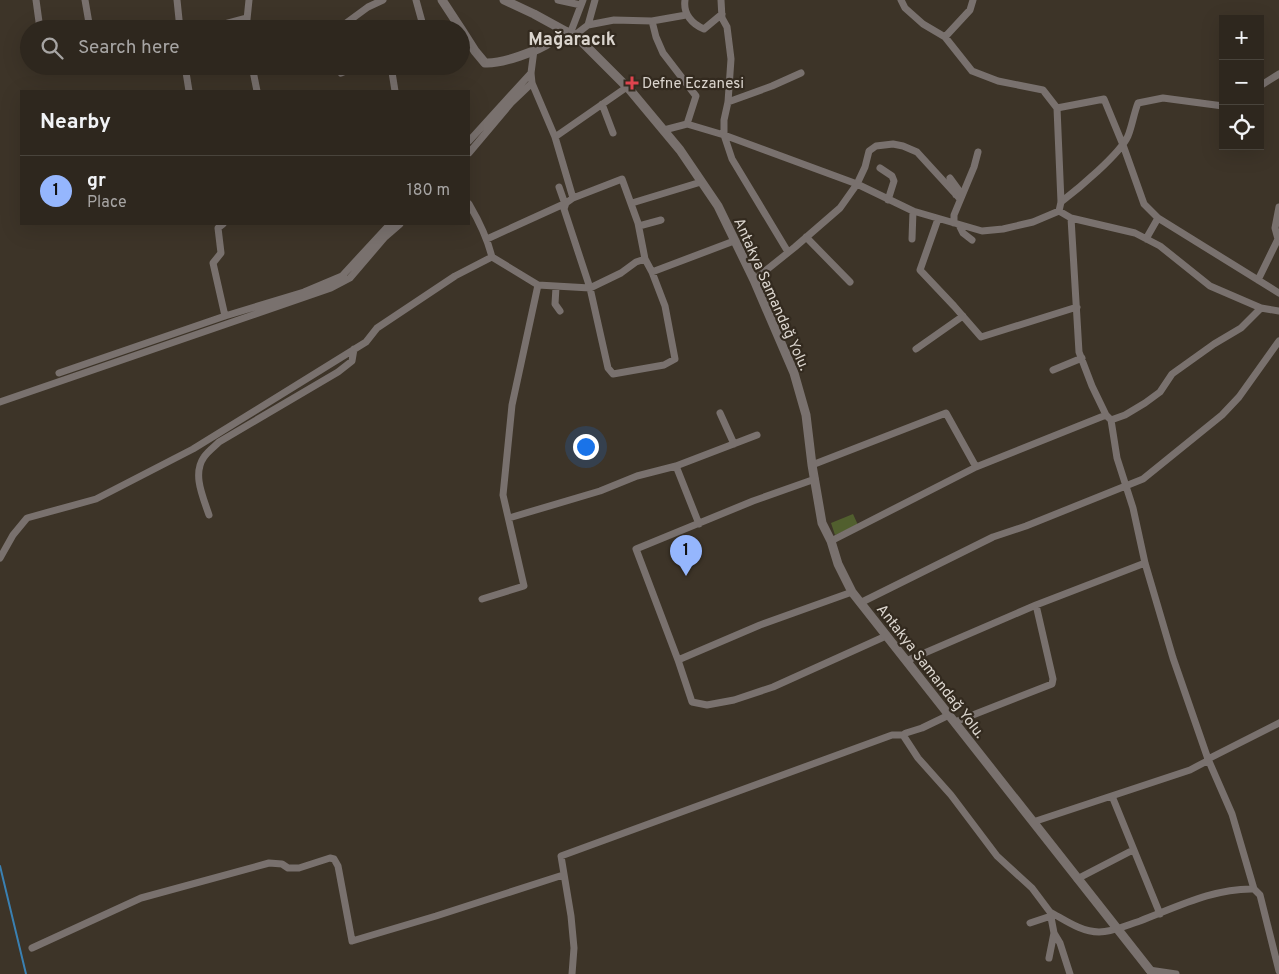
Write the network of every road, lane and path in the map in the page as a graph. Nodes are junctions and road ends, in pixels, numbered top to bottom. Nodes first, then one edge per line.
1 (36, 0) edge
2 (85, 0) edge
3 (177, 0) edge
4 (249, 0) edge
5 (383, 0) edge
6 (416, 0) edge
7 (442, 0) edge
8 (504, 0) edge
9 (558, 0) edge
10 (595, 0) edge
11 (685, 0) edge
12 (721, 0) edge
13 (901, 0) edge
14 (973, 0) edge
15 (582, 3) edge
16 (722, 14) junction
17 (686, 15) junction
18 (246, 18) joint
19 (39, 20) edge
20 (88, 20) edge
21 (179, 20) edge
22 (239, 20) edge
23 (350, 20) edge
24 (422, 20) edge
25 (455, 20) edge
26 (652, 21) junction
27 (588, 26) junction
28 (570, 33) junction
29 (944, 37) junction
30 (470, 42) edge
31 (534, 50) junction
32 (531, 73) junction
33 (801, 73) dead end
34 (186, 75) edge
35 (254, 75) edge
36 (392, 75) edge
37 (1279, 75) edge
38 (532, 82) junction
39 (1264, 84) edge
40 (627, 87) junction
41 (189, 90) edge
42 (257, 90) edge
43 (395, 90) edge
44 (728, 102) junction
45 (602, 104) junction
46 (1219, 105) edge
47 (1058, 108) junction
48 (687, 124) junction
49 (664, 130) junction
50 (613, 133) dead end
51 (724, 135) junction
52 (556, 137) junction
53 (470, 141) edge
54 (1123, 145) junction
55 (470, 152) edge
56 (978, 152) dead end
57 (880, 168) dead end
58 (950, 178) dead end
59 (701, 182) junction
60 (857, 184) junction
61 (559, 186) dead end
62 (957, 196) junction
63 (573, 198) junction
64 (888, 200) junction
65 (1061, 202) junction
66 (632, 203) junction
67 (566, 204) junction
68 (470, 206) edge
69 (952, 206) dead end
70 (1279, 207) edge
71 (913, 211) junction
72 (1059, 211) junction
73 (1071, 218) junction
74 (1158, 218) junction
75 (938, 219) junction
76 (661, 220) dead end
77 (956, 224) junction
78 (222, 225) edge
79 (389, 225) edge
80 (399, 225) edge
81 (639, 226) junction
82 (806, 237) junction
83 (487, 239) junction
84 (912, 239) dead end
85 (1146, 239) junction
86 (972, 240) dead end
87 (734, 241) junction
88 (788, 252) junction
89 (492, 257) junction
90 (645, 259) junction
91 (652, 272) junction
92 (754, 280) junction
93 (1258, 280) junction
94 (850, 282) dead end
95 (538, 285) junction
96 (556, 287) junction
97 (590, 288) junction
98 (1279, 293) edge
99 (1077, 307) junction
100 (1261, 308) junction
101 (560, 311) dead end
102 (1279, 311) edge
103 (225, 316) junction
104 (963, 316) junction
105 (1279, 342) edge
106 (354, 349) junction
107 (916, 349) dead end
108 (1082, 358) junction
109 (1053, 370) dead end
110 (59, 373) dead end
111 (0, 402) edge
112 (720, 413) dead end
113 (1108, 417) junction
114 (757, 436) dead end
115 (734, 444) junction
116 (812, 465) junction
117 (676, 466) junction
118 (976, 467) junction
119 (815, 479) junction
120 (1126, 486) junction
121 (209, 515) dead end
122 (509, 518) junction
123 (699, 524) junction
124 (831, 541) junction
125 (0, 558) edge
126 (1145, 563) junction
127 (852, 592) junction
128 (482, 599) dead end
129 (860, 603) junction
130 (1036, 605) junction
131 (886, 636) junction
132 (678, 660) junction
133 (906, 661) junction
134 (952, 719) junction
135 (1279, 723) edge
136 (903, 736) junction
137 (1208, 760) junction
138 (1112, 796) junction
139 (1033, 822) junction
140 (1133, 850) junction
141 (563, 875) junction
142 (1077, 879) junction
143 (1254, 889) junction
144 (1050, 914) junction
145 (1160, 914) junction
146 (1030, 923) dead end
147 (1117, 929) junction
148 (1054, 933) junction
149 (32, 948) dead end
150 (1049, 958) dead end
151 (1279, 971) edge
152 (1151, 972) edge
153 (572, 974) edge
154 (1070, 974) edge
155 (1176, 974) edge

1 - 19 street
2 - 20 street
3 - 21 street
4 - 18 street
5 - 23 street
6 - 24 street
7 - 25 street
8 - 28 street, Antakya Samandağ Yolu.
9 - 15 street
10 - 27 street
11 - 17 street
12 - 16 street
13 - 29 street
14 - 29 street
15 - 28 street
16 - 17 street
16 - 44 street
17 - 26 street
18 - 22 street
26 - 27 street
26 - 48 street
27 - 28 street
28 - 31 street
28 - 40 street, Antakya Samandağ Yolu.
29 - 47 street
30 - 31 street
31 - 32 street
32 - 38 street
32 - 53 street
33 - 44 street
34 - 41 street
35 - 42 street
36 - 43 street
37 - 39 street
38 - 52 street
38 - 55 street
40 - 45 street
40 - 49 street, Antakya Samandağ Yolu.
44 - 51 street
45 - 50 street
45 - 52 street
46 - 54 street
47 - 54 street
47 - 65 street
48 - 49 street
48 - 51 street
49 - 59 street, Antakya Samandağ Yolu.
51 - 60 street
51 - 88 street
52 - 63 street
54 - 65 street
54 - 74 street
56 - 62 street
57 - 64 street
58 - 62 street
59 - 66 street
59 - 87 street, Antakya Samandağ Yolu.
60 - 62 street
60 - 64 street
60 - 82 street
61 - 67 street
62 - 69 street
62 - 77 street
63 - 66 street
63 - 67 street
64 - 71 street
65 - 72 street
66 - 81 street
67 - 83 street
67 - 97 street
68 - 83 street
70 - 93 street
71 - 75 street
71 - 84 street
72 - 73 street
72 - 77 street
73 - 85 street
73 - 99 street
74 - 85 street
74 - 93 street
75 - 77 street
75 - 104 street
76 - 81 street
77 - 86 street
78 - 103 street
79 - 103 street
80 - 111 street
81 - 90 street
82 - 88 street
82 - 94 street
83 - 89 street
85 - 100 street
87 - 91 street
87 - 92 street, Antakya Samandağ Yolu.
88 - 92 street
89 - 95 street
89 - 106 street
90 - 91 street
90 - 97 street
91 - 97 street
92 - 116 street, Antakya Samandağ Yolu.
93 - 98 street
95 - 96 street
95 - 122 street
96 - 97 street
96 - 101 street
99 - 104 street
99 - 108 street
100 - 102 street
100 - 113 street
103 - 110 street
104 - 107 street
105 - 120 street
106 - 121 street
106 - 125 street
108 - 109 street
108 - 113 street
112 - 115 street
113 - 118 street
113 - 120 street
114 - 115 street
115 - 117 street
116 - 118 street
116 - 119 street, Antakya Samandağ Yolu.
117 - 122 street
117 - 123 street
118 - 124 street
119 - 123 street
119 - 124 street, Antakya Samandağ Yolu.
120 - 126 street
120 - 129 street
122 - 128 street
123 - 132 street
124 - 127 street, Antakya Samandağ Yolu.
126 - 130 street
126 - 137 street
127 - 129 street, Antakya Samandağ Yolu.
127 - 132 street
129 - 131 street, Antakya Samandağ Yolu.
130 - 133 street
130 - 134 street
131 - 132 street
131 - 133 street, Antakya Samandağ Yolu.
133 - 134 street, Antakya Samandağ Yolu.
134 - 136 street
134 - 139 street, Antakya Samandağ Yolu.
135 - 137 street
136 - 141 street
136 - 144 street
137 - 138 street
137 - 143 street
138 - 139 street
138 - 140 street
139 - 142 street, Antakya Samandağ Yolu.
140 - 142 street
140 - 145 street
141 - 149 street
141 - 153 street
142 - 147 street, Antakya Samandağ Yolu.
143 - 145 street
143 - 151 street
144 - 146 street
144 - 147 street
144 - 148 street
145 - 147 street
147 - 152 street, Antakya Samandağ Yolu.
148 - 150 street
148 - 154 street
152 - 155 street

